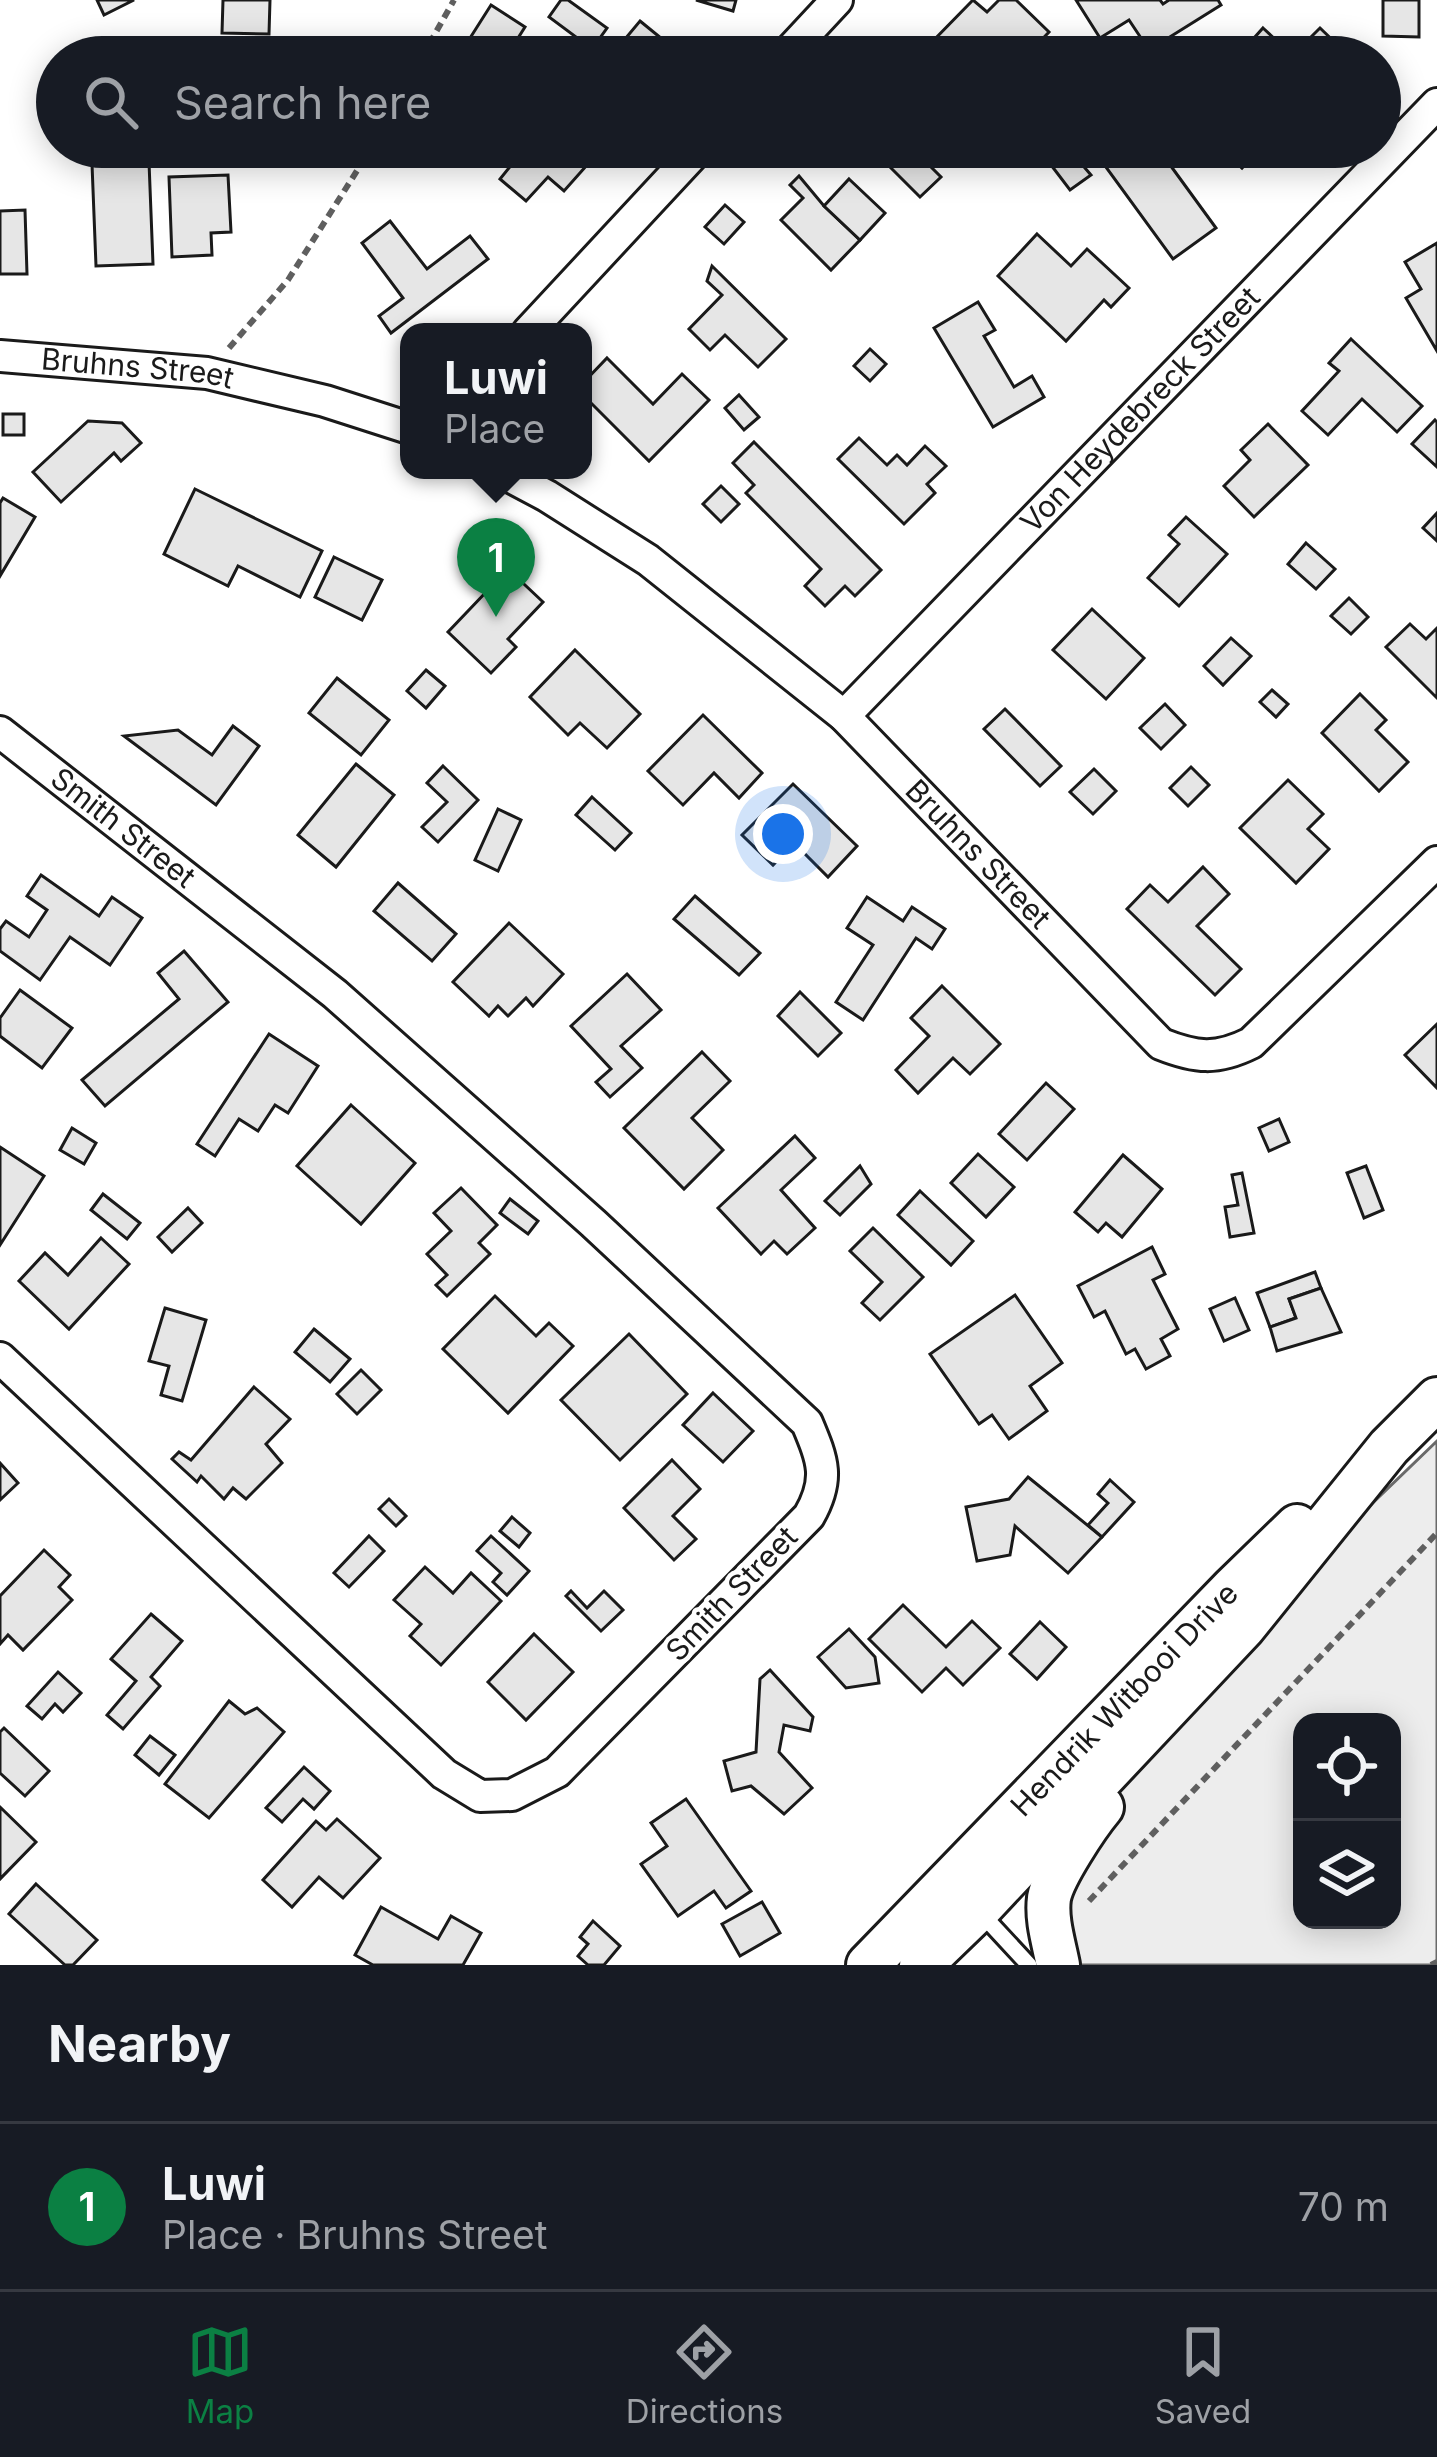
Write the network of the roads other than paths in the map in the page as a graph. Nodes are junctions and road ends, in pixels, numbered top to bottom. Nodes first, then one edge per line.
1 (837, 0) edge
2 (804, 36) edge
3 (1437, 104) edge
4 (1401, 141) edge
5 (680, 168) edge
6 (1375, 168) edge
7 (536, 323) edge
8 (0, 356) edge
9 (400, 425) edge
10 (515, 479) edge
11 (844, 716) junction
12 (0, 732) edge
13 (1437, 862) edge
14 (0, 1358) edge
15 (1437, 1400) edge
16 (1390, 1448) junction
17 (1244, 1627) junction
18 (963, 1897) junction
19 (1047, 1956) edge
20 (868, 1965) edge
21 (921, 1965) edge

1 - 2 street
3 - 4 street, Von Heydebreck Street
5 - 7 street
6 - 11 street, Von Heydebreck Street
8 - 9 street, Bruhns Street
10 - 11 street, Bruhns Street
11 - 13 street, Bruhns Street
12 - 14 street, Smith Street
15 - 16 main road, Hendrik Witbooi Drive
16 - 17 main road, Hendrik Witbooi Drive
16 - 18 main road, Hendrik Witbooi Drive
17 - 18 main road, Hendrik Witbooi Drive
17 - 19 main road
18 - 19 lane
18 - 20 main road, Hendrik Witbooi Drive
18 - 21 main road, Hendrik Witbooi Drive

